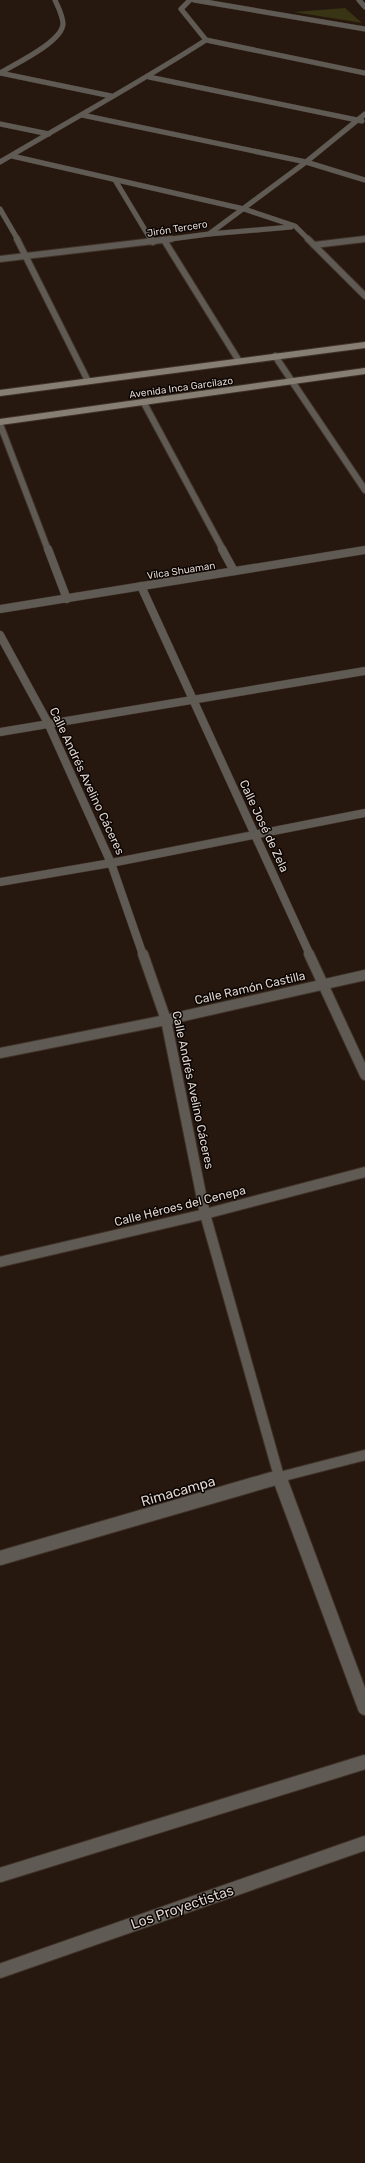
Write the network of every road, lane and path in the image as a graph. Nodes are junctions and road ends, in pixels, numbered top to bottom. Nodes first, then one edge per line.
1 (55, 0) edge
2 (190, 0) edge
3 (194, 0) edge
4 (359, 0) edge
5 (365, 7) edge
6 (365, 29) edge
7 (206, 40) junction
8 (0, 73) edge
9 (365, 73) edge
10 (149, 77) junction
11 (111, 96) junction
12 (365, 114) edge
13 (82, 115) junction
14 (357, 120) junction
15 (365, 122) edge
16 (0, 124) edge
17 (49, 134) junction
18 (12, 156) junction
19 (0, 162) edge
20 (306, 162) junction
21 (115, 180) junction
22 (365, 180) edge
23 (0, 209) edge
24 (244, 209) junction
25 (295, 226) junction
26 (209, 234) junction
27 (365, 239) edge
28 (164, 240) junction
29 (153, 242) junction
30 (314, 245) junction
31 (27, 256) junction
32 (0, 259) edge
33 (365, 296) edge
34 (365, 345) edge
35 (275, 356) junction
36 (239, 361) junction
37 (365, 371) edge
38 (88, 381) junction
39 (292, 382) junction
40 (0, 393) edge
41 (144, 403) junction
42 (0, 423) edge
43 (365, 490) edge
44 (365, 550) edge
45 (234, 571) junction
46 (141, 586) junction
47 (67, 599) junction
48 (0, 609) edge
49 (0, 635) edge
50 (365, 671) edge
51 (193, 699) junction
52 (48, 724) junction
53 (0, 732) edge
54 (365, 813) edge
55 (254, 834) junction
56 (111, 863) junction
57 (0, 882) edge
58 (365, 975) edge
59 (324, 984) junction
60 (166, 1020) junction
61 (0, 1053) edge
62 (365, 1075) edge
63 (365, 1172) edge
64 (205, 1214) junction
65 (0, 1262) edge
66 (365, 1455) edge
67 (280, 1477) junction
68 (0, 1558) edge
69 (365, 1708) edge
70 (365, 1762) edge
71 (365, 1843) edge
72 (0, 1875) edge
73 (0, 1971) edge

1 - 8 street
2 - 7 street
3 - 6 street
4 - 5 street
7 - 9 street
7 - 10 street
8 - 11 street
10 - 11 street
10 - 14 street
11 - 13 street
12 - 14 street, Jirón Tercero
13 - 17 street
13 - 20 street
14 - 15 street
14 - 20 street, Jirón Tercero
16 - 17 street
17 - 18 street
18 - 19 street
18 - 21 street
20 - 22 street
20 - 24 street, Jirón Tercero
21 - 24 street
21 - 29 street
23 - 31 street
24 - 25 street
24 - 26 street, Jirón Tercero
25 - 26 street
25 - 30 street
26 - 28 street, Jirón Tercero
27 - 30 street
28 - 29 street, Jirón Tercero
28 - 36 street
29 - 31 street, Jirón Tercero
30 - 33 street
31 - 32 street, Jirón Tercero
31 - 38 street
34 - 35 main road, Avenida Inca Garcilazo
35 - 36 main road, Avenida Inca Garcilazo
35 - 39 street
36 - 38 main road, Avenida Inca Garcilazo
37 - 39 main road, Avenida Inca Garcilazo
38 - 40 main road, Avenida Inca Garcilazo
39 - 41 main road, Avenida Inca Garcilazo
39 - 43 street
41 - 42 main road, Avenida Inca Garcilazo
41 - 45 street
42 - 47 street
44 - 45 street, Vilca Shuaman
45 - 46 street, Vilca Shuaman
46 - 47 street, Vilca Shuaman
46 - 51 street, Calle José de Zela
47 - 48 street, Vilca Shuaman
49 - 52 street, Calle Andrés Avelino Cáceres
50 - 51 street
51 - 52 street
51 - 55 street, Calle José de Zela
52 - 53 street
52 - 56 street, Calle Andrés Avelino Cáceres
54 - 55 street
55 - 56 street
55 - 59 street, Calle José de Zela
56 - 57 street
56 - 60 street, Calle Andrés Avelino Cáceres
58 - 59 street, Calle Ramón Castilla
59 - 60 street, Calle Ramón Castilla
59 - 62 street, Calle José de Zela
60 - 61 street, Calle Ramón Castilla
60 - 64 street, Calle Andrés Avelino Cáceres
63 - 64 street, Calle Héroes del Cenepa
64 - 65 street, Calle Héroes del Cenepa
64 - 67 street, Calle Andrés Avelino Cáceres
66 - 67 street, Rimacampa
67 - 68 street, Rimacampa
67 - 69 street, Calle Andrés Avelino Cáceres
70 - 72 street
71 - 73 street, Los Proyectistas

